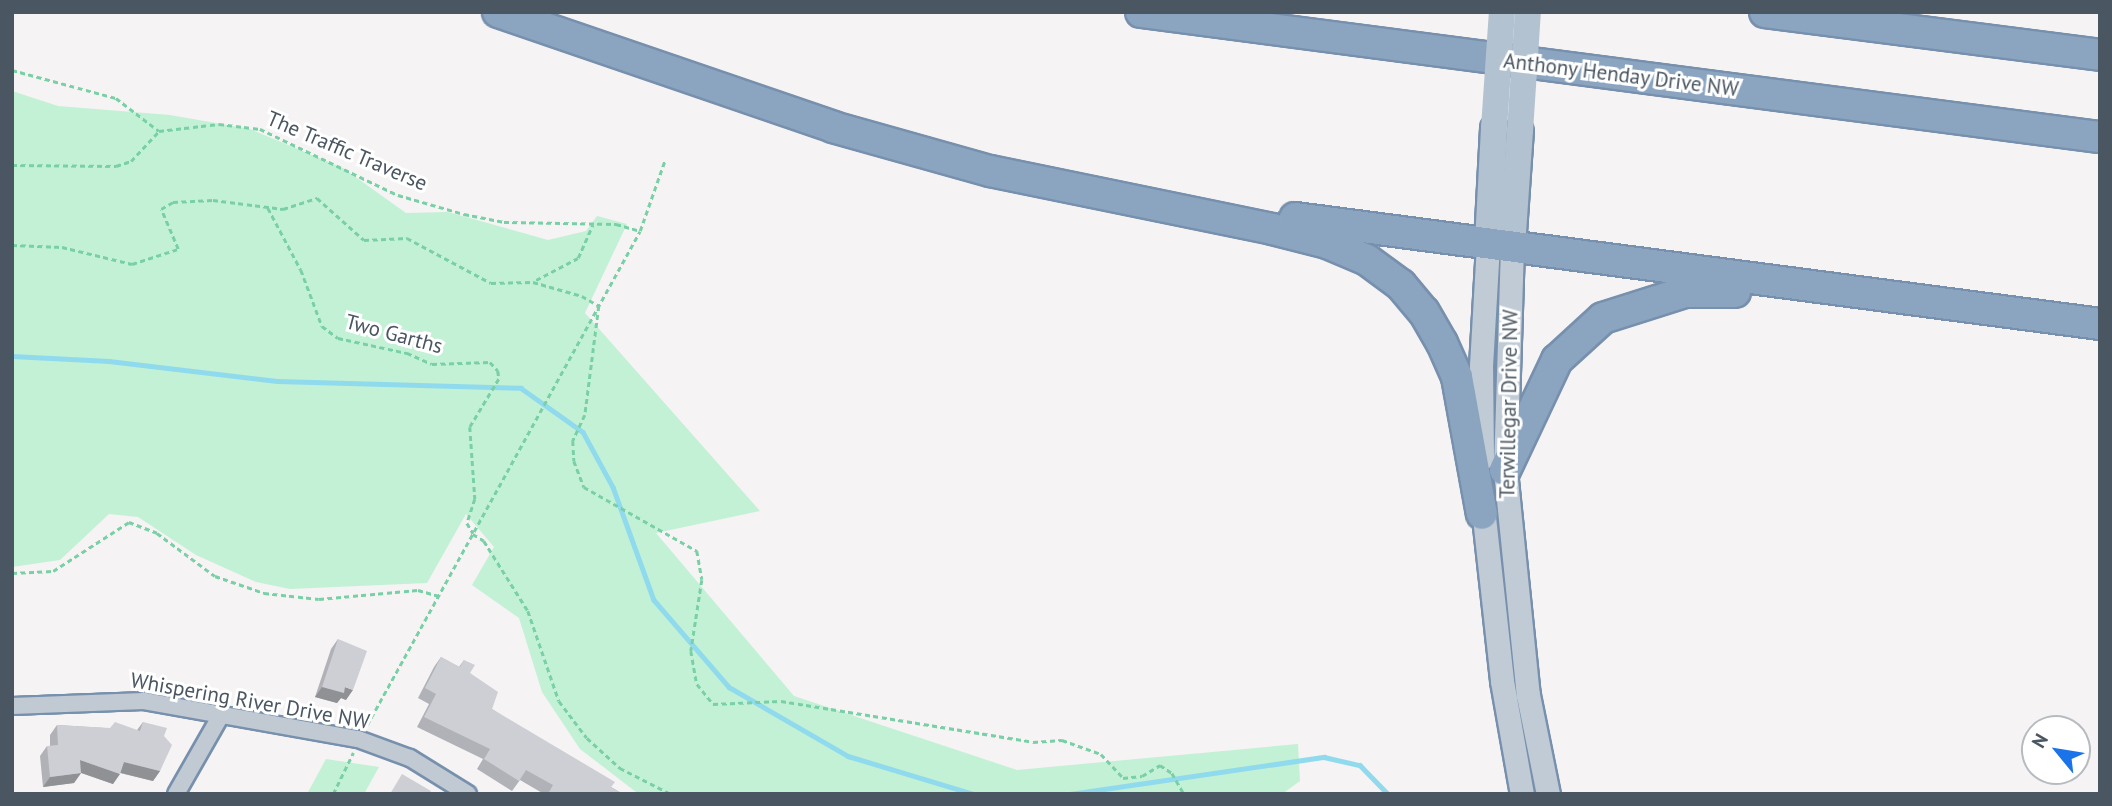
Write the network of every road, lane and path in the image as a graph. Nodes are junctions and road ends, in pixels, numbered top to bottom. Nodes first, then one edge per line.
1 (498, 12) edge
2 (1141, 12) edge
3 (1502, 12) edge
4 (1528, 12) edge
5 (1765, 12) edge
6 (2100, 55) edge
7 (12, 70) edge
8 (1507, 130) junction
9 (159, 131) junction
10 (2100, 137) edge
11 (665, 160) dead end
12 (12, 165) edge
13 (1097, 192) junction
14 (268, 207) junction
15 (593, 225) junction
16 (640, 231) junction
17 (12, 245) edge
18 (1500, 245) junction
19 (533, 282) junction
20 (1833, 291) junction
21 (599, 306) junction
22 (2100, 324) edge
23 (1505, 470) junction
24 (1482, 514) junction
25 (473, 533) junction
26 (12, 573) edge
27 (439, 596) junction
28 (12, 706) edge
29 (221, 715) junction
30 (358, 739) junction
31 (176, 794) edge
32 (333, 794) edge
33 (468, 794) edge
34 (671, 794) edge
35 (1184, 794) edge
36 (1522, 794) edge
37 (1548, 794) edge

1 - 13 highway
2 - 10 highway, Anthony Henday Drive NW
3 - 8 main road, Terwillegar Drive NW, bridge
4 - 8 main road, Terwillegar Drive NW, bridge
5 - 6 highway
7 - 9 path
8 - 18 main road, Terwillegar Drive NW
9 - 12 path
9 - 15 path, The Traffic Traverse
11 - 16 path
13 - 18 highway
13 - 24 highway
14 - 17 path
14 - 19 path
14 - 25 path, Two Garths
15 - 16 path, The Traffic Traverse
15 - 19 path
16 - 21 path
18 - 20 highway
18 - 23 main road, Terwillegar Drive NW
18 - 24 main road, Terwillegar Drive NW
19 - 21 path
20 - 22 highway
20 - 23 highway
21 - 25 path
21 - 35 path
23 - 37 main road, Terwillegar Drive NW
24 - 36 main road, Terwillegar Drive NW
25 - 27 path
25 - 34 path
26 - 27 path
27 - 30 path
28 - 29 street, Whispering River Drive NW
29 - 30 street, Whispering River Drive NW
29 - 31 street
30 - 32 path
30 - 33 street, Whispering River Drive NW

